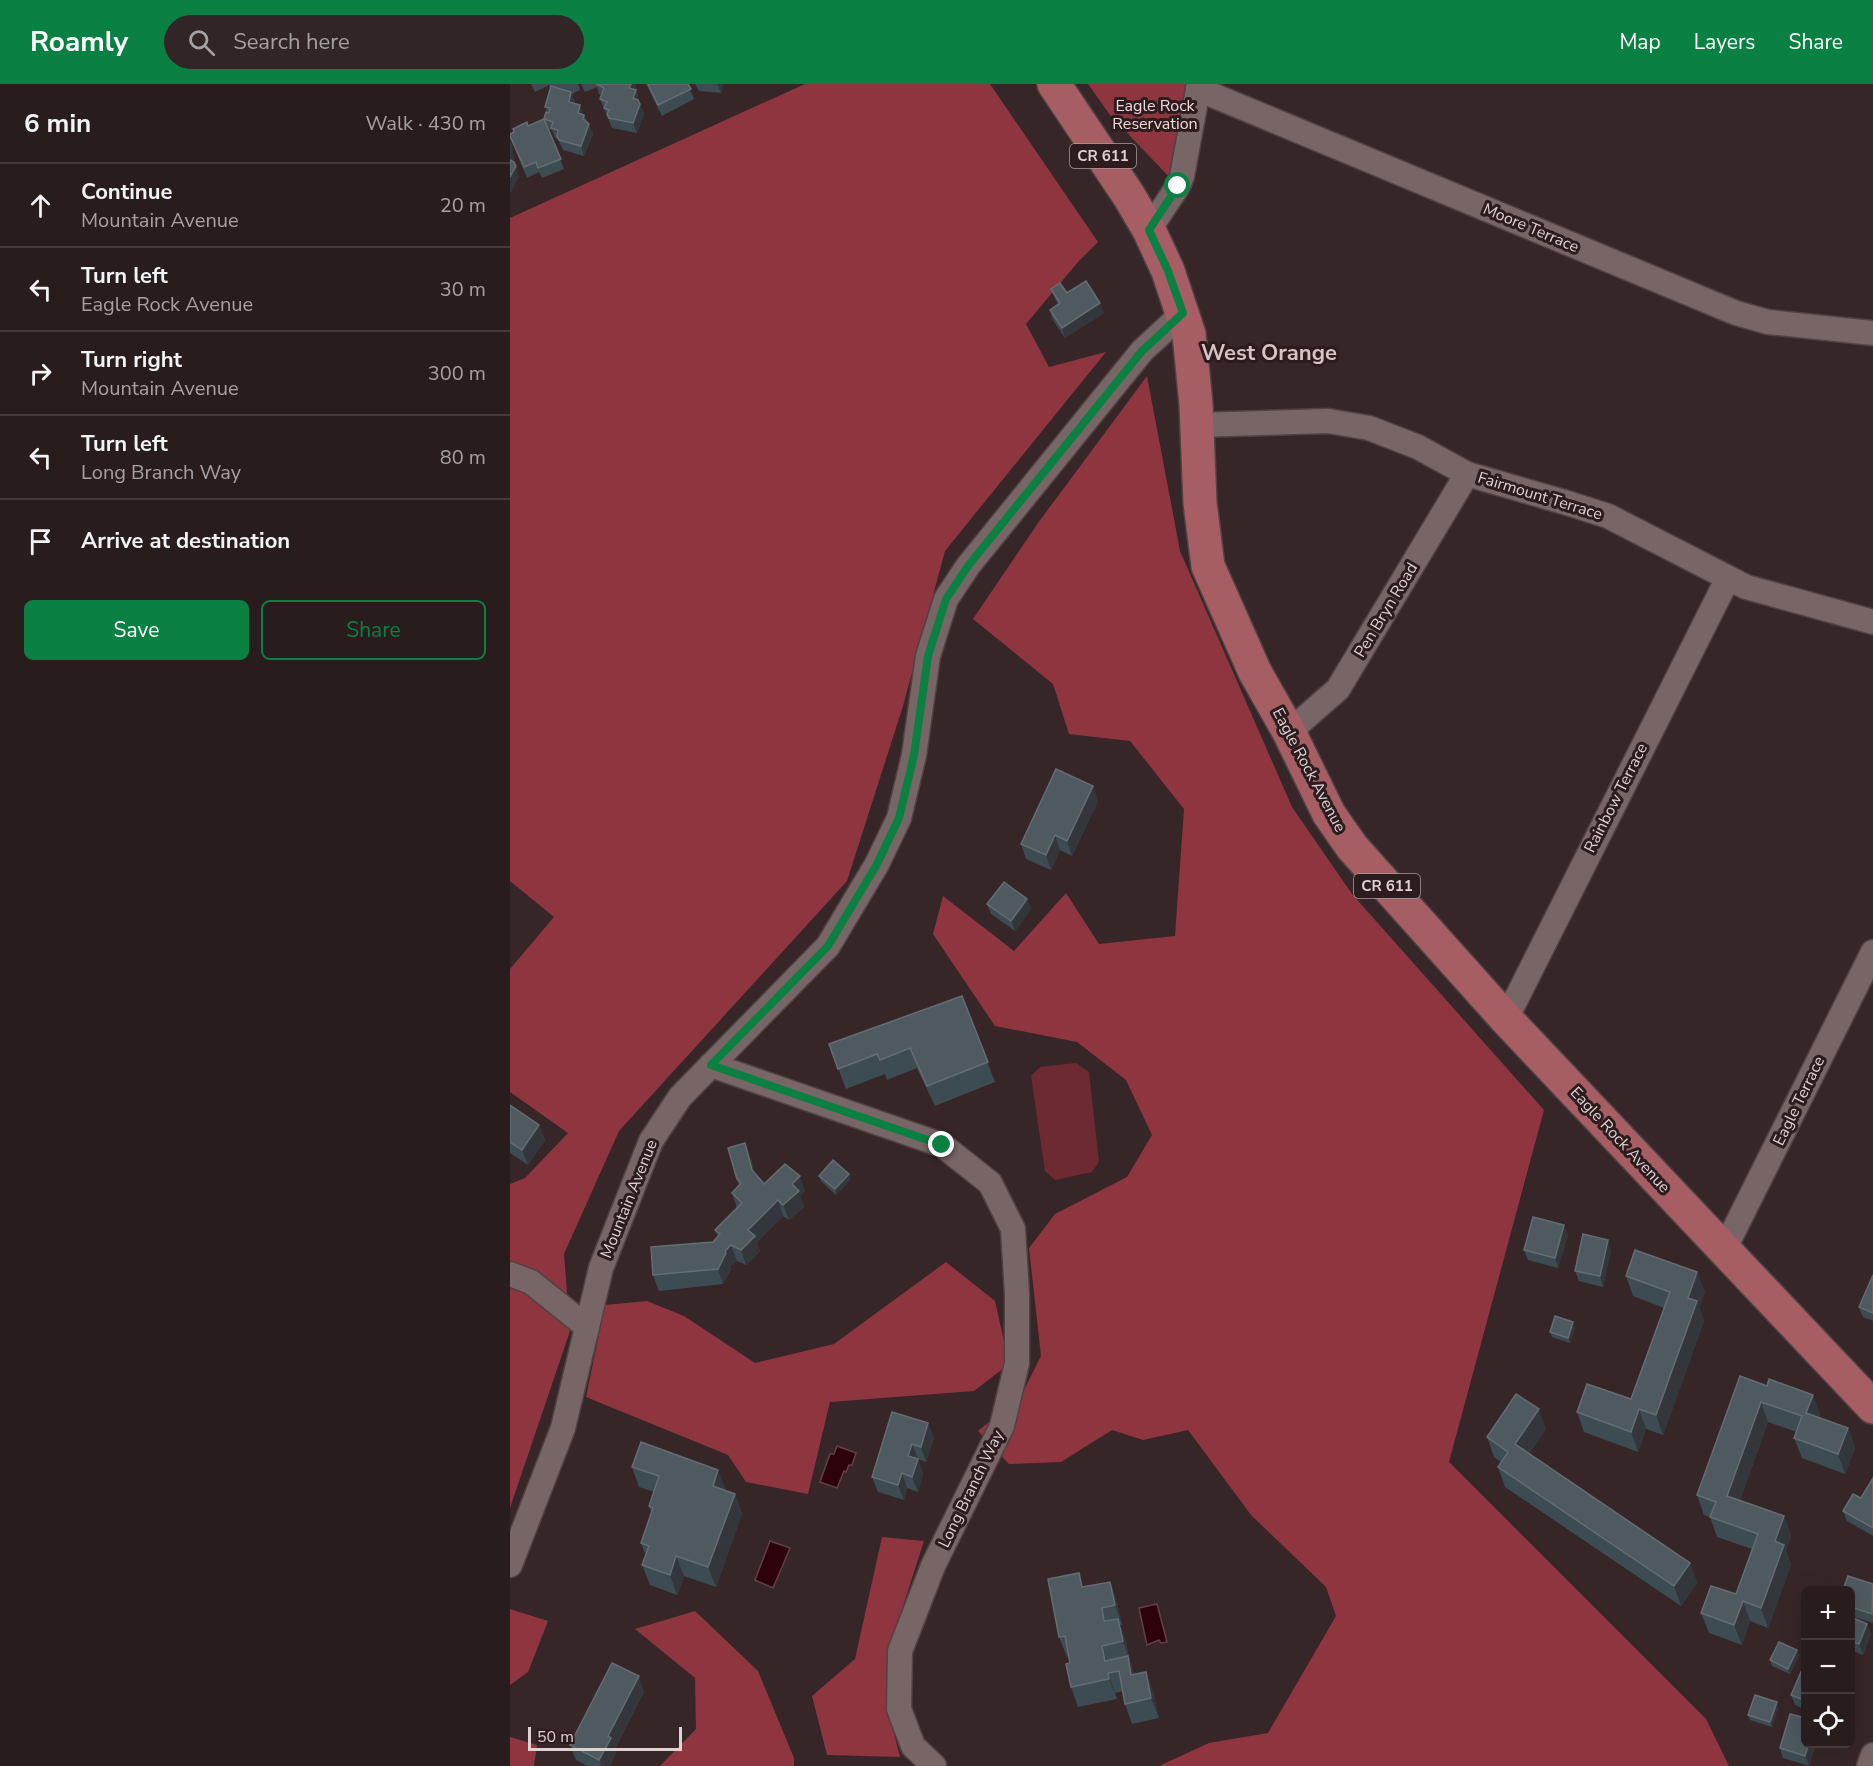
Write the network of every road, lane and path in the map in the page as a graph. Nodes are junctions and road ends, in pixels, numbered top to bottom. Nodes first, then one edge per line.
1 (1054, 84) edge
2 (1199, 86) edge
3 (1149, 230) junction
4 (1183, 313) junction
5 (1873, 333) edge
6 (1197, 425) junction
7 (1467, 474) junction
8 (1728, 578) junction
9 (1873, 622) edge
10 (1289, 732) junction
11 (1873, 952) edge
12 (1506, 1019) junction
13 (711, 1065) junction
14 (1724, 1250) junction
15 (510, 1274) edge
16 (587, 1327) junction
17 (1873, 1407) edge
18 (510, 1566) edge
19 (1873, 1755) edge
20 (934, 1766) edge
21 (1869, 1766) edge

1 - 3 main road, Eagle Rock Avenue / CR 611
2 - 3 street
2 - 5 street, Moore Terrace
3 - 4 main road, Eagle Rock Avenue / CR 611
4 - 6 main road, Eagle Rock Avenue / CR 611
4 - 13 street, Mountain Avenue
6 - 7 street, Fairmount Terrace
6 - 10 main road, Eagle Rock Avenue / CR 611
7 - 8 street, Fairmount Terrace
7 - 10 street, Pen Bryn Road
8 - 9 street, Fairmount Terrace
8 - 12 street, Rainbow Terrace
10 - 12 main road, Eagle Rock Avenue / CR 611
11 - 14 street, Eagle Terrace
12 - 14 main road, Eagle Rock Avenue / CR 611
13 - 16 street, Mountain Avenue
13 - 20 street, Long Branch Way
14 - 17 main road, Eagle Rock Avenue / CR 611
15 - 16 street
16 - 18 street, Mountain Avenue
19 - 21 street

